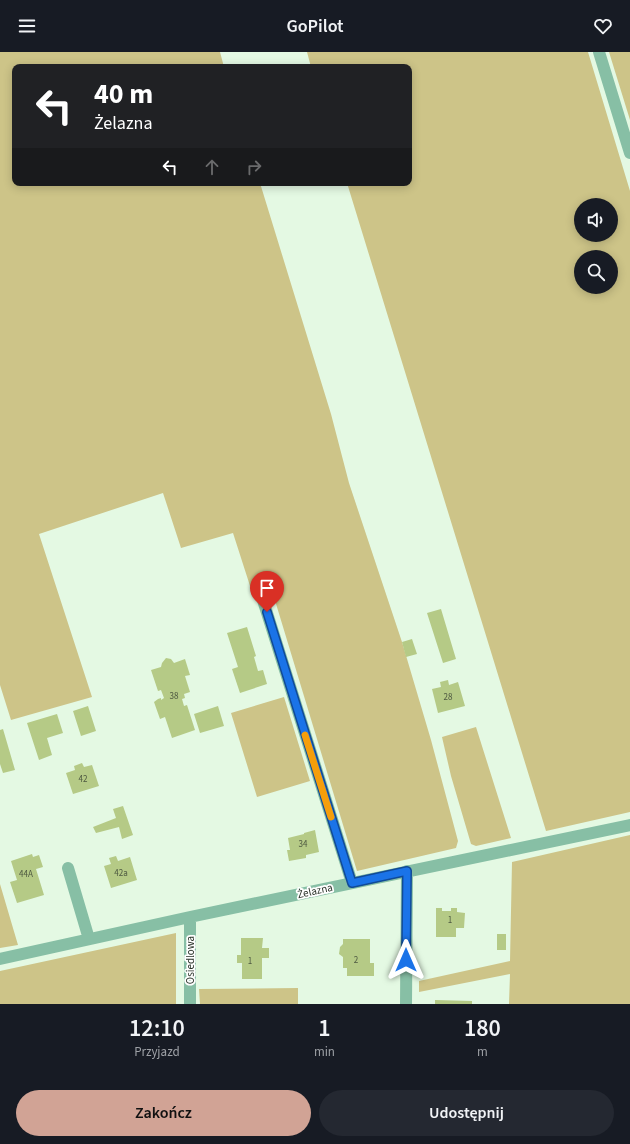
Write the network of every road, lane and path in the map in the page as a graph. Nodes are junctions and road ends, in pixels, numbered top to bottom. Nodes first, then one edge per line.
1 (599, 52) edge
2 (630, 153) edge
3 (262, 597) dead end
4 (630, 824) edge
5 (68, 868) dead end
6 (407, 871) junction
7 (352, 883) junction
8 (190, 917) junction
9 (89, 939) junction
10 (0, 959) edge
11 (190, 1004) edge
12 (406, 1004) edge

1 - 2 street
3 - 7 street
4 - 6 street, Żelazna
5 - 9 street
6 - 7 street, Żelazna
6 - 12 street
7 - 8 street, Żelazna
8 - 9 street, Żelazna
8 - 11 street, Osiedlowa
9 - 10 street, Żelazna

